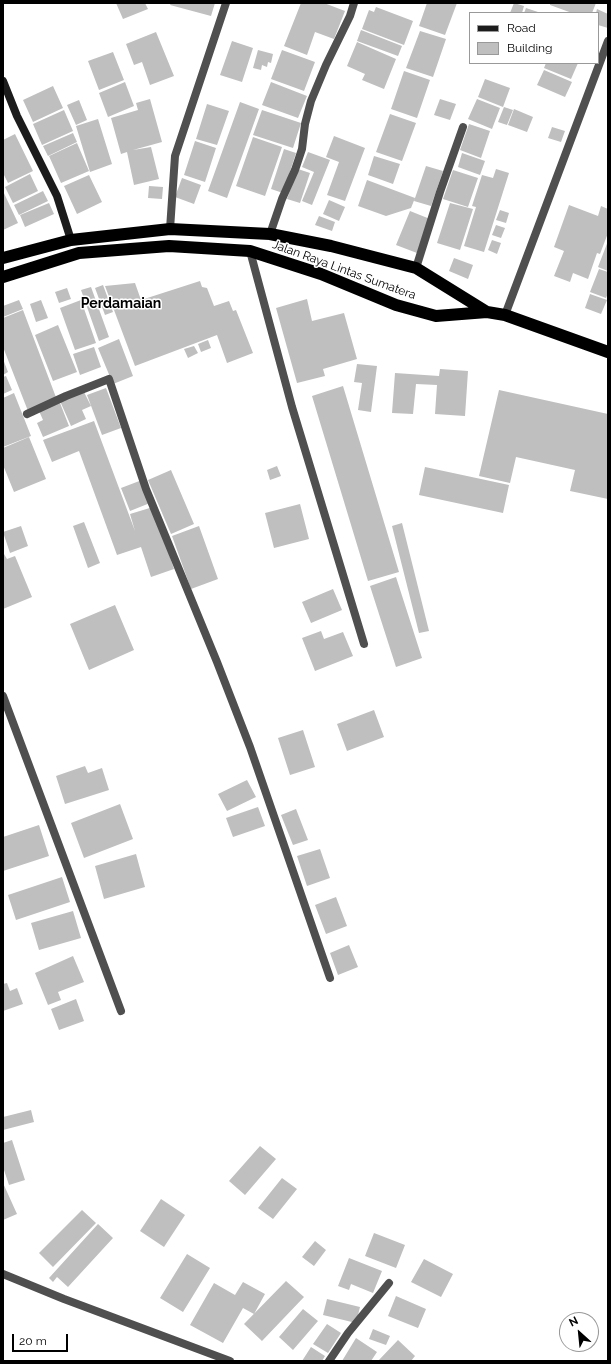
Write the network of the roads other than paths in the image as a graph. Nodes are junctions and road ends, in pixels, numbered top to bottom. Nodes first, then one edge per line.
1 (226, 3) edge
2 (354, 3) edge
3 (608, 41) edge
4 (3, 81) edge
5 (463, 127) dead end
6 (170, 229) junction
7 (270, 234) junction
8 (71, 240) junction
9 (250, 251) junction
10 (3, 258) edge
11 (416, 268) junction
12 (3, 277) edge
13 (487, 312) junction
14 (505, 315) junction
15 (608, 352) edge
16 (27, 414) dead end
17 (364, 644) dead end
18 (3, 696) edge
19 (330, 978) dead end
20 (121, 1011) dead end
21 (3, 1274) edge
22 (389, 1283) dead end
23 (230, 1361) edge
24 (329, 1361) edge

1 - 6 street
2 - 7 street
3 - 14 street
4 - 8 street
5 - 11 street
6 - 7 highway, Jalan Raya Lintas Sumatera
6 - 8 highway, Jalan Raya Lintas Sumatera
7 - 11 highway, Jalan Raya Lintas Sumatera
8 - 10 highway, Jalan Raya Lintas Sumatera
9 - 12 highway, Jalan Raya Lintas Sumatera
9 - 13 highway, Jalan Raya Lintas Sumatera
9 - 17 street
11 - 13 highway, Jalan Raya Lintas Sumatera
13 - 14 highway, Jalan Raya Lintas Sumatera
14 - 15 highway, Jalan Raya Lintas Sumatera
16 - 19 street
18 - 20 street
21 - 23 street
22 - 24 street

